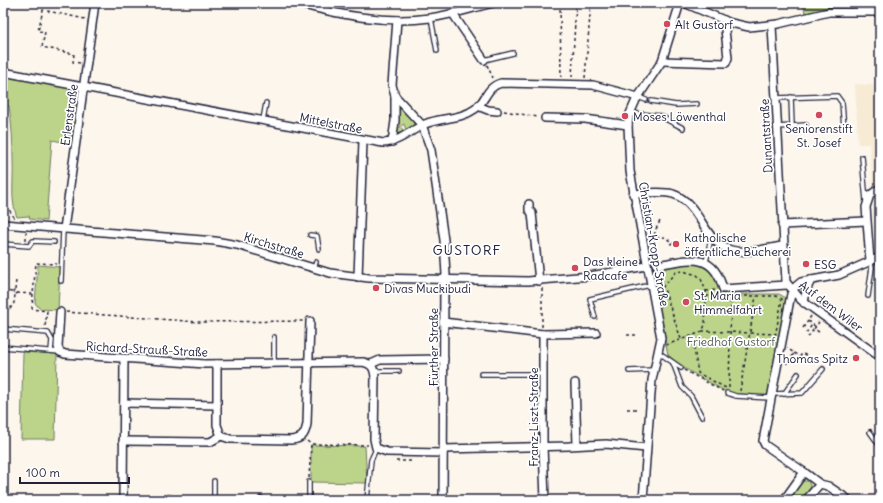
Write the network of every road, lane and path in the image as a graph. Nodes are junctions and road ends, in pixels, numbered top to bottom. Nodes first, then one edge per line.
1 (95, 3) edge
2 (296, 3) edge
3 (493, 3) edge
4 (560, 3) edge
5 (576, 3) edge
6 (591, 3) edge
7 (680, 3) edge
8 (684, 3) edge
9 (880, 12) edge
10 (453, 14) junction
11 (431, 18) junction
12 (396, 20) junction
13 (724, 20) junction
14 (93, 21) junction
15 (772, 26) junction
16 (437, 51) dead end
17 (513, 53) dead end
18 (484, 60) junction
19 (662, 61) junction
20 (88, 65) junction
21 (3, 72) edge
22 (561, 84) junction
23 (572, 84) junction
24 (585, 84) junction
25 (496, 85) junction
26 (85, 87) junction
27 (395, 96) junction
28 (638, 97) junction
29 (790, 97) junction
30 (775, 98) junction
31 (646, 100) dead end
32 (651, 101) dead end
33 (266, 104) dead end
34 (697, 104) dead end
35 (478, 106) junction
36 (496, 111) joint
37 (630, 113) junction
38 (545, 118) joint
39 (262, 122) junction
40 (422, 125) junction
41 (628, 125) junction
42 (792, 126) junction
43 (806, 126) dead end
44 (777, 127) junction
45 (683, 128) dead end
46 (844, 128) dead end
47 (363, 141) junction
48 (392, 142) junction
49 (862, 157) dead end
50 (880, 188) edge
51 (633, 194) junction
52 (3, 200) edge
53 (866, 202) junction
54 (529, 204) dead end
55 (660, 221) dead end
56 (866, 221) junction
57 (3, 224) edge
58 (16, 225) junction
59 (782, 225) junction
60 (64, 229) junction
61 (310, 235) dead end
62 (712, 235) junction
63 (654, 237) junction
64 (648, 238) dead end
65 (54, 242) dead end
66 (654, 242) dead end
67 (673, 243) dead end
68 (3, 244) edge
69 (783, 246) junction
70 (320, 249) dead end
71 (880, 257) edge
72 (870, 261) junction
73 (706, 262) junction
74 (58, 264) dead end
75 (657, 265) dead end
76 (646, 266) junction
77 (358, 277) junction
78 (16, 280) dead end
79 (444, 280) junction
80 (811, 280) junction
81 (61, 281) dead end
82 (539, 281) junction
83 (650, 285) junction
84 (787, 285) junction
85 (723, 289) junction
86 (15, 290) junction
87 (3, 291) edge
88 (706, 291) junction
89 (792, 291) junction
90 (13, 292) junction
91 (17, 293) junction
92 (33, 294) junction
93 (15, 295) junction
94 (706, 296) junction
95 (731, 296) junction
96 (756, 296) junction
97 (868, 296) dead end
98 (804, 303) junction
99 (10, 309) dead end
100 (60, 312) joint
101 (811, 316) dead end
102 (595, 317) dead end
103 (310, 321) joint
104 (443, 322) junction
105 (808, 322) junction
106 (819, 322) dead end
107 (812, 325) junction
108 (803, 328) dead end
109 (815, 328) junction
110 (3, 329) edge
111 (702, 331) junction
112 (730, 332) junction
113 (806, 332) dead end
114 (819, 332) dead end
115 (45, 333) junction
116 (596, 333) dead end
117 (750, 333) junction
118 (543, 334) junction
119 (639, 334) dead end
120 (775, 334) junction
121 (627, 335) dead end
122 (692, 336) junction
123 (274, 337) dead end
124 (808, 337) dead end
125 (681, 340) junction
126 (774, 341) dead end
127 (668, 345) dead end
128 (3, 347) edge
129 (787, 348) dead end
130 (51, 351) junction
131 (60, 352) junction
132 (658, 352) junction
133 (794, 353) junction
134 (807, 356) dead end
135 (792, 357) junction
136 (800, 357) junction
137 (880, 357) edge
138 (778, 358) junction
139 (124, 359) junction
140 (444, 359) junction
141 (274, 363) junction
142 (308, 363) junction
143 (674, 363) junction
144 (217, 364) junction
145 (373, 368) junction
146 (681, 368) joint
147 (823, 369) dead end
148 (654, 370) junction
149 (399, 371) dead end
150 (630, 371) dead end
151 (481, 374) dead end
152 (543, 374) junction
153 (798, 374) dead end
154 (575, 383) dead end
155 (729, 389) junction
156 (733, 390) dead end
157 (744, 392) dead end
158 (727, 393) joint
159 (784, 394) junction
160 (771, 396) junction
161 (124, 403) junction
162 (217, 405) junction
163 (627, 409) dead end
164 (639, 409) dead end
165 (702, 417) dead end
166 (870, 432) dead end
167 (221, 436) junction
168 (303, 437) junction
169 (123, 441) junction
170 (311, 444) junction
171 (577, 445) junction
172 (542, 446) junction
173 (880, 446) edge
174 (376, 448) junction
175 (646, 448) junction
176 (443, 451) junction
177 (396, 461) dead end
178 (412, 461) dead end
179 (804, 472) junction
180 (214, 481) dead end
181 (309, 482) joint
182 (820, 484) junction
183 (123, 500) edge
184 (214, 500) edge
185 (309, 500) edge
186 (368, 500) edge
187 (443, 500) edge
188 (545, 500) edge
189 (643, 500) edge
190 (784, 500) edge
191 (806, 500) edge
192 (849, 500) edge

1 - 14 street, Erlenstraße
2 - 12 street
3 - 10 street
4 - 22 path
5 - 23 path
6 - 24 path
7 - 19 street, Christian-Kropp-Straße
8 - 13 street
9 - 15 street
10 - 11 street
10 - 18 street
11 - 12 street
11 - 16 lane
12 - 27 street
13 - 15 street
13 - 19 street
14 - 20 street, Erlenstraße
14 - 20 path
15 - 30 street, Dunantstraße
17 - 18 lane
18 - 25 path
19 - 28 street, Christian-Kropp-Straße
20 - 26 street, Erlenstraße
21 - 26 street, Mittelstraße
22 - 23 street
22 - 25 street
23 - 24 street
24 - 28 street
25 - 35 street, Mittelstraße
26 - 39 street, Mittelstraße
26 - 60 street, Erlenstraße
27 - 40 street
27 - 48 street
28 - 31 lane
28 - 37 street, Christian-Kropp-Straße
29 - 30 lane
29 - 42 lane
29 - 46 lane
30 - 44 street, Dunantstraße
32 - 34 lane
33 - 39 lane
35 - 36 street
35 - 40 street, Mittelstraße
36 - 38 path
37 - 41 street, Christian-Kropp-Straße
37 - 45 lane
38 - 41 street
39 - 47 street, Mittelstraße
40 - 48 street, Mittelstraße
40 - 79 street, Fürther Straße
41 - 51 street, Christian-Kropp-Straße
42 - 43 lane
42 - 44 lane
44 - 59 street, Dunantstraße
47 - 48 street, Mittelstraße
47 - 77 street
49 - 53 lane
50 - 53 street
51 - 62 street
51 - 76 street, Christian-Kropp-Straße
52 - 58 path
53 - 56 street
54 - 82 street
55 - 63 path
56 - 59 street
56 - 72 street
57 - 58 street, Kirchstraße
58 - 60 street, Kirchstraße
59 - 69 street, Dunantstraße
60 - 77 street, Kirchstraße
60 - 81 lane
61 - 70 lane
62 - 69 street
62 - 73 lane
63 - 64 path
63 - 66 path
63 - 67 path
65 - 68 lane
69 - 84 street, Auf dem Wiler
71 - 72 street
72 - 80 street
72 - 97 lane
73 - 75 street
73 - 85 street
74 - 92 path
76 - 82 street, Kirchstraße
76 - 83 street, Christian-Kropp-Straße
77 - 79 street, Kirchstraße
78 - 86 path
79 - 82 street, Kirchstraße
79 - 104 street, Fürther Straße
80 - 89 street
80 - 98 street
82 - 118 path
83 - 102 lane
83 - 132 street, Christian-Kropp-Straße
84 - 85 street
84 - 89 street, Auf dem Wiler
85 - 88 path
86 - 90 path
86 - 91 path
87 - 90 path
88 - 94 path
88 - 125 path
89 - 98 street, Auf dem Wiler
89 - 138 street
90 - 93 path
91 - 92 path
91 - 93 path
92 - 115 path
93 - 99 path
94 - 95 path
94 - 111 path
95 - 96 path
95 - 112 path
96 - 117 path
96 - 120 path
98 - 137 street, Auf dem Wiler
100 - 103 path
100 - 131 street
101 - 105 path
103 - 142 street
104 - 118 street
104 - 140 street, Fürther Straße
105 - 107 path
105 - 108 path
106 - 109 path
107 - 109 path
107 - 113 path
109 - 114 path
109 - 124 path
110 - 115 lane
111 - 112 path
111 - 122 path
112 - 117 path
112 - 155 path
115 - 130 lane
116 - 118 street
117 - 120 path
117 - 157 path
118 - 152 street, Franz-Liszt-Straße
119 - 121 path
120 - 126 path
122 - 125 path
122 - 155 path
123 - 141 lane
125 - 127 path
128 - 130 lane
129 - 133 path
130 - 131 lane
131 - 139 street, Richard-Strauß-Straße
132 - 143 lane
132 - 148 street, Christian-Kropp-Straße
133 - 135 path
133 - 136 path
134 - 136 path
135 - 136 path
135 - 138 path
138 - 160 street
139 - 144 street, Richard-Strauß-Straße
139 - 161 street
140 - 145 street, Richard-Strauß-Straße
140 - 176 street, Fürther Straße
141 - 142 street, Richard-Strauß-Straße
141 - 144 street, Richard-Strauß-Straße
142 - 145 street, Richard-Strauß-Straße
142 - 168 street
143 - 146 lane
143 - 165 lane
144 - 162 street
145 - 149 lane
145 - 174 street
146 - 158 path
147 - 159 lane
148 - 150 lane
148 - 175 street, Christian-Kropp-Straße
151 - 152 lane
152 - 172 street, Franz-Liszt-Straße
153 - 159 lane
154 - 171 street
155 - 156 path
158 - 160 lane
159 - 160 lane
160 - 179 street
161 - 162 street
161 - 169 street
162 - 167 street
163 - 164 path
166 - 173 lane
167 - 168 street
167 - 169 street
168 - 170 path
169 - 183 street
170 - 174 path
170 - 181 path
171 - 172 street
171 - 175 street
172 - 176 street
172 - 188 street, Franz-Liszt-Straße
174 - 176 street
174 - 186 lane
175 - 189 street, Christian-Kropp-Straße
176 - 187 street, Fürther Straße
177 - 178 path
179 - 182 street
179 - 190 street
180 - 184 lane
181 - 185 lane
182 - 191 street
182 - 192 street

